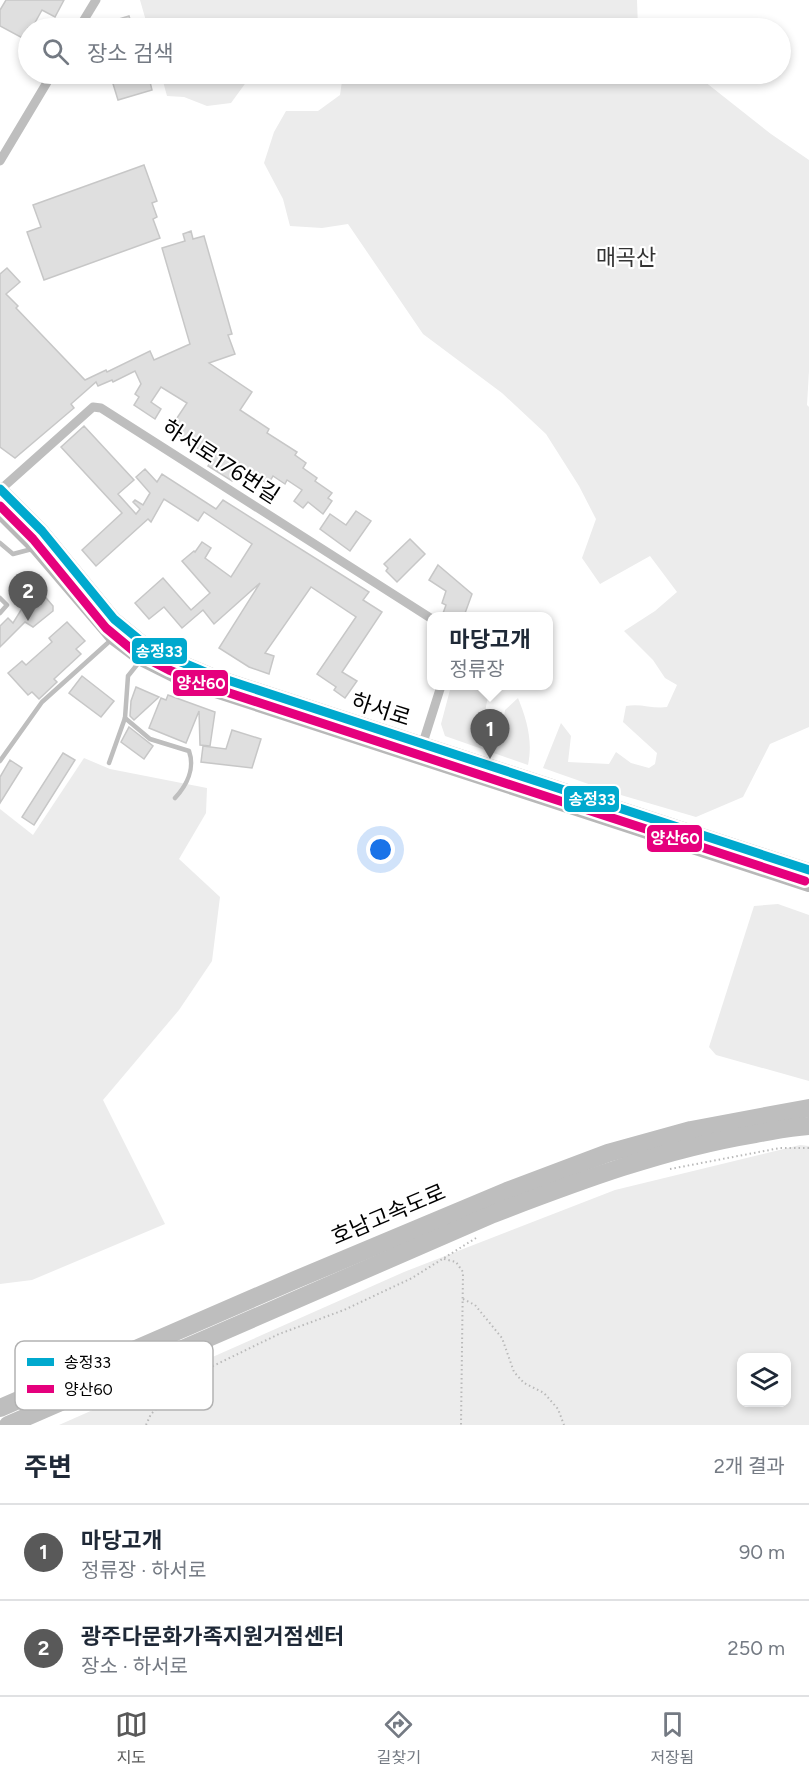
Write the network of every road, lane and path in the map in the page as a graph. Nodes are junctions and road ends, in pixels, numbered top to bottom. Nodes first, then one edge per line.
1 (96, 0) edge
2 (85, 18) edge
3 (46, 84) edge
4 (0, 161) edge
5 (0, 489) edge
6 (0, 512) edge
7 (0, 543) edge
8 (36, 548) junction
9 (0, 598) edge
10 (0, 613) edge
11 (427, 616) edge
12 (113, 638) junction
13 (141, 659) junction
14 (440, 690) edge
15 (124, 718) junction
16 (421, 751) junction
17 (0, 761) edge
18 (109, 763) dead end
19 (175, 798) dead end
20 (809, 870) edge
21 (809, 885) edge
22 (809, 1108) edge
23 (809, 1126) edge
24 (809, 1148) edge
25 (671, 1169) dead end
26 (477, 1238) dead end
27 (444, 1259) junction
28 (299, 1298) junction
29 (463, 1299) junction
30 (154, 1341) edge
31 (200, 1341) edge
32 (213, 1344) edge
33 (213, 1366) edge
34 (15, 1401) edge
35 (0, 1408) edge
36 (42, 1410) edge
37 (67, 1410) edge
38 (155, 1410) edge
39 (8, 1425) edge
40 (33, 1425) edge
41 (146, 1425) edge
42 (461, 1425) edge
43 (564, 1425) edge

1 - 2 street
3 - 4 street
5 - 11 street, 하서로176번길
5 - 16 main road, 하서로
6 - 8 main road, 하서로
7 - 8 lane
8 - 12 main road, 하서로
9 - 10 lane
12 - 13 main road, 하서로
12 - 17 lane
13 - 15 lane
13 - 16 main road, 하서로
14 - 16 street
15 - 18 lane
15 - 19 lane
16 - 20 main road, 하서로
16 - 21 main road, 하서로
22 - 30 highway, 호남고속도로
23 - 28 highway, 호남고속도로
24 - 25 path
26 - 27 path
27 - 29 path
27 - 33 path
28 - 31 highway, 호남고속도로
28 - 32 highway
29 - 42 path
29 - 43 path
34 - 35 highway, 호남고속도로
36 - 39 highway, 호남고속도로
37 - 40 highway
38 - 41 path

